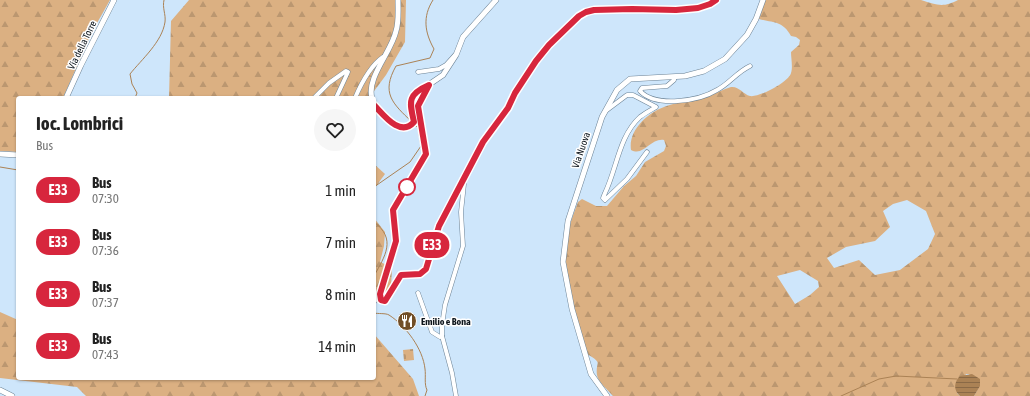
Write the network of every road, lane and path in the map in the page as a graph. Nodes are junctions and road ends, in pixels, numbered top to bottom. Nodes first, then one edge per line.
1 (114, 0) edge
2 (398, 0) edge
3 (496, 0) edge
4 (716, 0) edge
5 (763, 0) edge
6 (456, 55) junction
7 (384, 57) junction
8 (750, 66) dead end
9 (418, 72) dead end
10 (674, 77) junction
11 (429, 85) junction
12 (67, 96) edge
13 (316, 96) edge
14 (337, 96) edge
15 (356, 96) edge
16 (372, 96) edge
17 (376, 107) edge
18 (604, 113) junction
19 (647, 152) dead end
20 (0, 154) edge
21 (16, 155) edge
22 (460, 183) junction
23 (418, 293) dead end
24 (380, 294) junction
25 (376, 299) edge
26 (442, 336) junction
27 (0, 390) edge
28 (12, 396) edge
29 (456, 396) edge
30 (607, 396) edge

1 - 12 street, Via della Torre
2 - 7 street
3 - 6 street
4 - 22 street
5 - 10 street, Via Nuova
6 - 9 street
6 - 11 street
7 - 15 street
7 - 16 street
8 - 10 street
10 - 18 street, Via Nuova
11 - 17 street
11 - 24 street
13 - 14 street
18 - 19 street
18 - 30 street, Via Nuova
20 - 21 street
22 - 24 street
22 - 26 street
23 - 26 street
24 - 25 street
26 - 29 street
27 - 28 street

